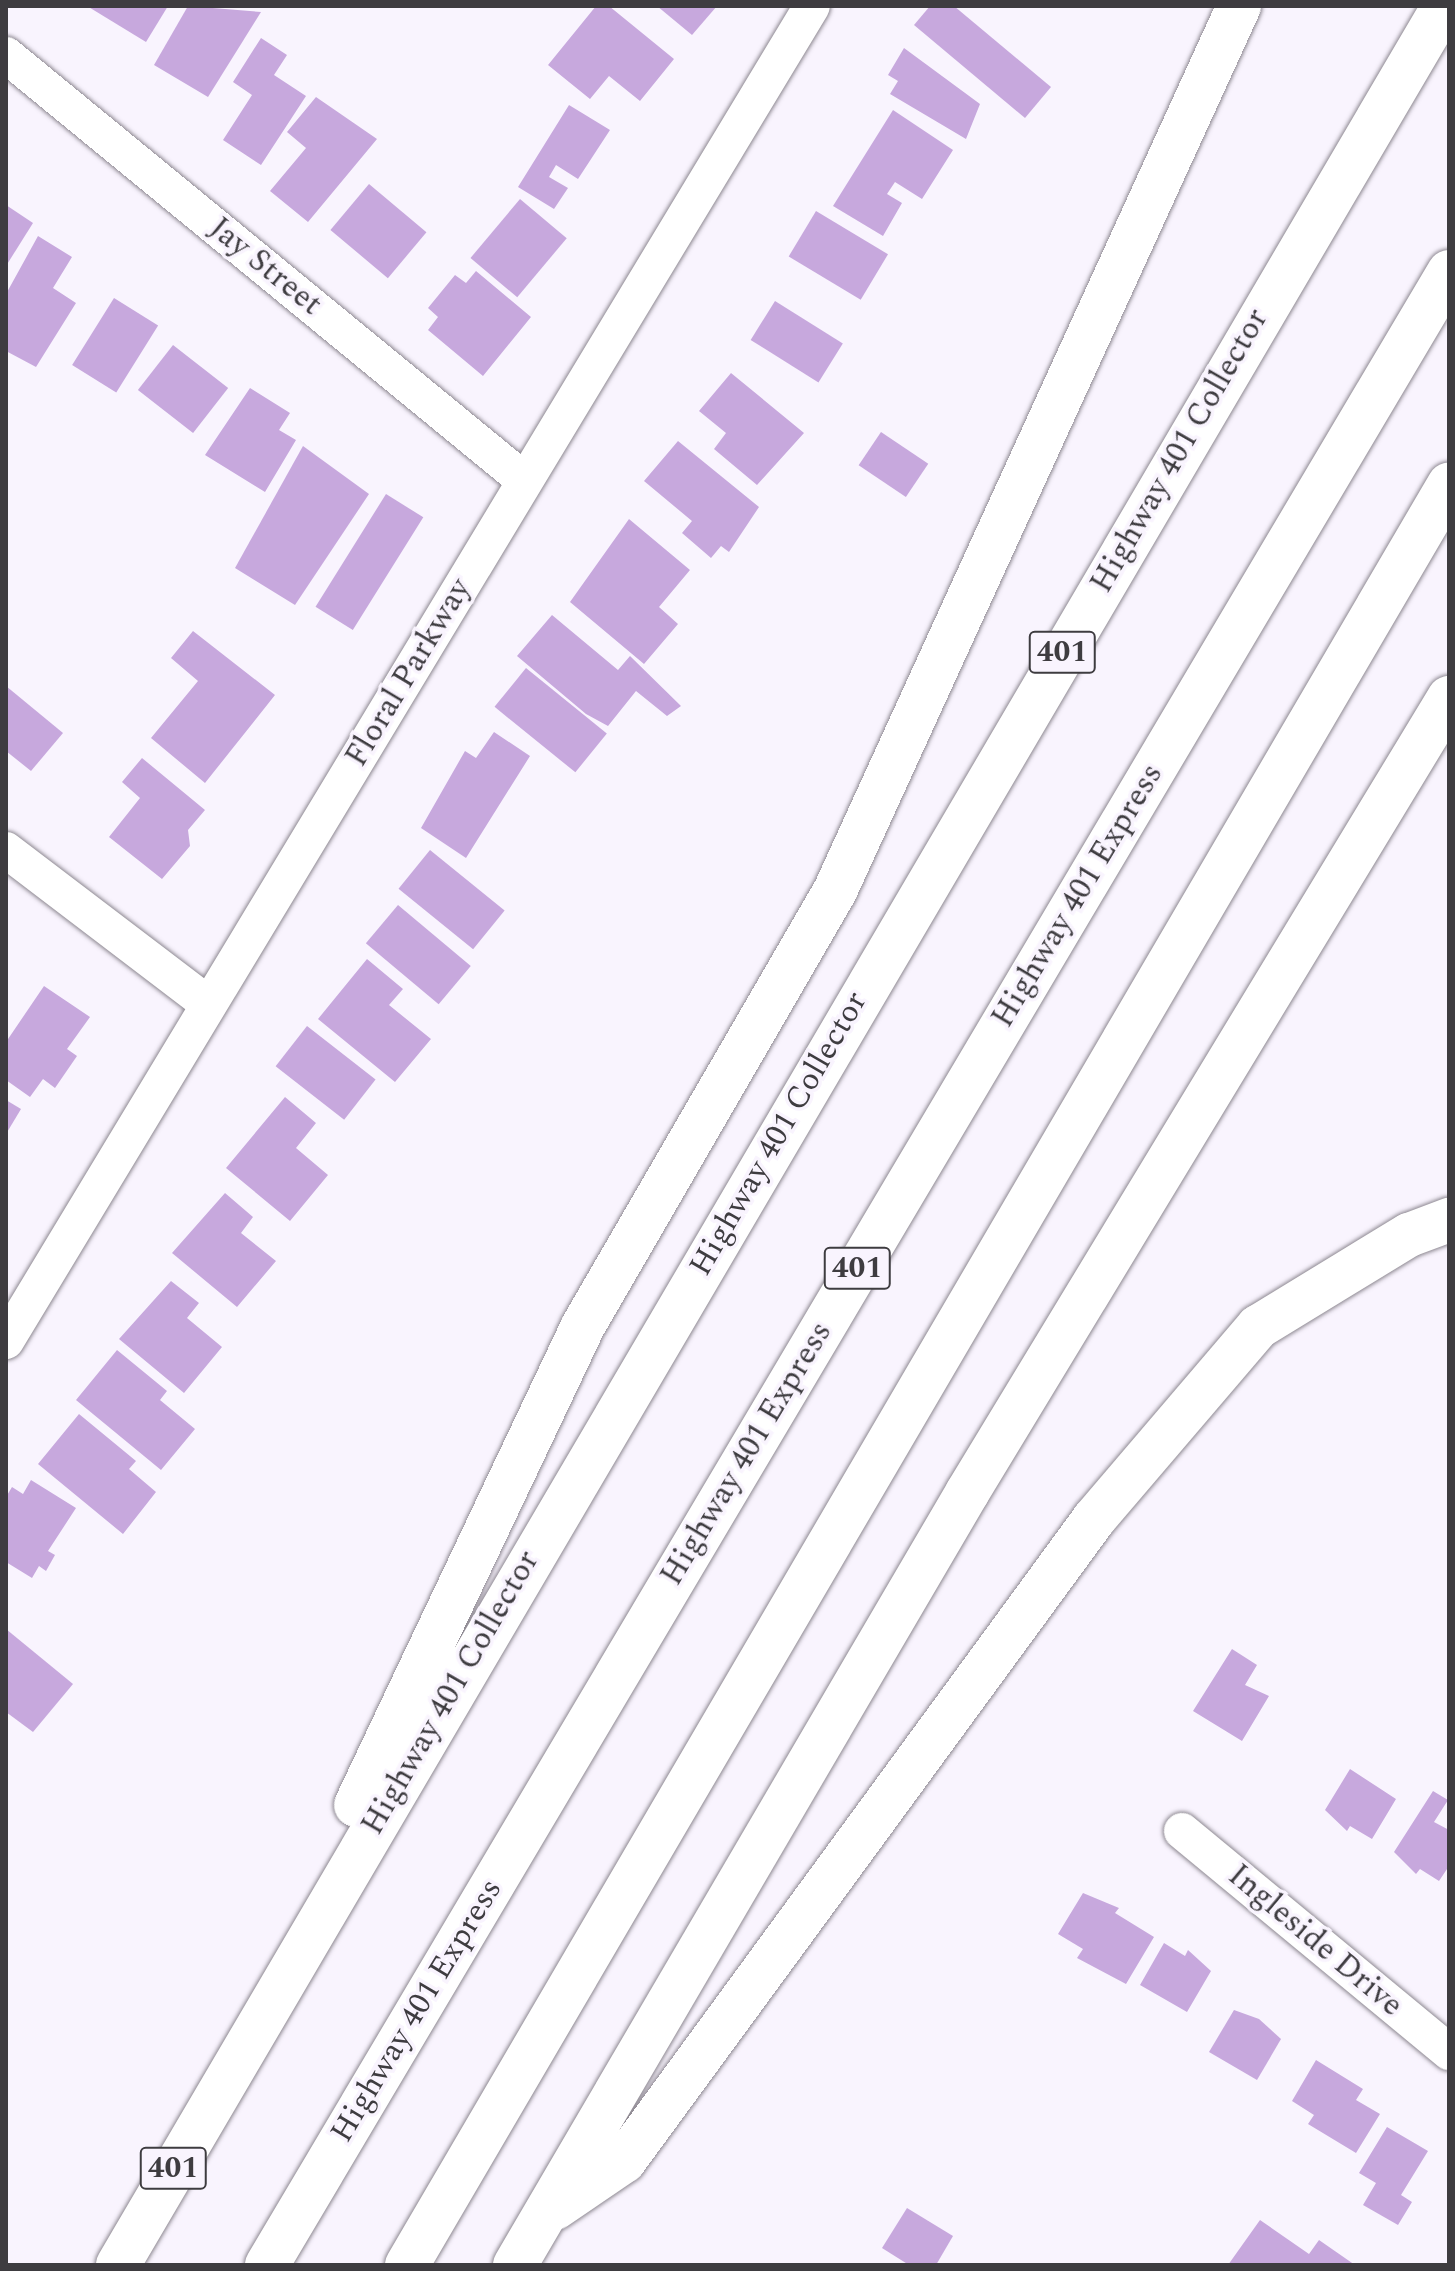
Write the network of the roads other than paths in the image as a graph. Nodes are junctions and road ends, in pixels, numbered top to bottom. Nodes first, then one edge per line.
1 (812, 6) edge
2 (1239, 6) edge
3 (1407, 6) edge
4 (1444, 6) edge
5 (6, 55) edge
6 (1449, 272) edge
7 (1240, 349) junction
8 (524, 480) junction
9 (1449, 485) edge
10 (1449, 698) edge
11 (6, 850) edge
12 (208, 1004) junction
13 (1449, 1220) edge
14 (6, 1341) edge
15 (1182, 1831) dead end
16 (1449, 2052) edge
17 (229, 2071) junction
18 (543, 2217) junction
19 (118, 2265) edge
20 (267, 2265) edge
21 (407, 2265) edge
22 (515, 2265) edge

1 - 8 street, Floral Parkway
2 - 17 highway
3 - 7 highway
4 - 7 highway, Highway 401 Collector / 401
5 - 8 street, Jay Street
6 - 20 highway, Highway 401 Express / 401
7 - 17 highway, Highway 401 Collector / 401
8 - 12 street, Floral Parkway
9 - 21 highway
10 - 18 highway
11 - 12 street
12 - 14 street, Floral Parkway
13 - 18 highway
15 - 16 street, Ingleside Drive
17 - 19 highway, Highway 401 Collector / 401
18 - 22 highway

